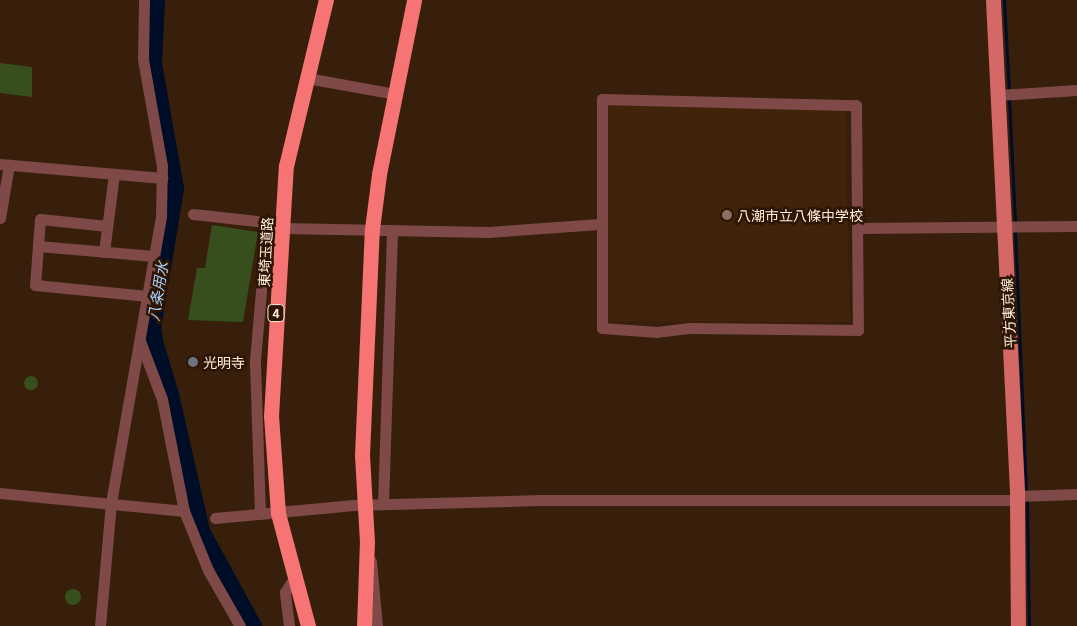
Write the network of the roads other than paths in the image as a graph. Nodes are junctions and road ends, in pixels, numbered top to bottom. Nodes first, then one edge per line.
1 (144, 0) edge
2 (326, 0) edge
3 (414, 0) edge
4 (993, 0) edge
5 (307, 78) junction
6 (1077, 90) edge
7 (395, 94) junction
8 (998, 95) junction
9 (5, 164) edge
10 (114, 174) junction
11 (162, 178) junction
12 (193, 214) dead end
13 (0, 218) edge
14 (267, 222) junction
15 (600, 224) junction
16 (108, 226) junction
17 (283, 226) junction
18 (1003, 226) junction
19 (1077, 226) edge
20 (858, 228) junction
21 (372, 229) junction
22 (392, 230) junction
23 (38, 246) junction
24 (104, 252) junction
25 (154, 256) junction
26 (147, 296) junction
27 (140, 341) junction
28 (0, 493) edge
29 (1077, 494) edge
30 (1017, 498) junction
31 (111, 503) junction
32 (383, 504) junction
33 (364, 505) junction
34 (184, 511) junction
35 (278, 512) junction
36 (260, 514) junction
37 (215, 518) dead end
38 (367, 542) junction
39 (294, 578) junction
40 (100, 626) edge
41 (240, 626) edge
42 (289, 626) edge
43 (308, 626) edge
44 (364, 626) edge
45 (377, 626) edge
46 (1018, 626) edge

1 - 11 street
2 - 5 highway, 東埼玉道路 / 4
3 - 7 highway
4 - 8 main road, 平方東京線
5 - 7 street
5 - 17 highway, 東埼玉道路 / 4
6 - 8 street
7 - 21 highway
8 - 18 main road, 平方東京線
9 - 10 street
9 - 13 street
10 - 11 street
10 - 16 street
11 - 25 street
12 - 14 street
14 - 17 street
14 - 36 street
15 - 20 street
15 - 20 street
15 - 22 street
16 - 23 street
16 - 24 street
17 - 21 street
17 - 35 highway, 東埼玉道路 / 4
18 - 19 street
18 - 20 street
18 - 30 main road, 平方東京線
21 - 22 street
21 - 33 highway
22 - 32 street
23 - 24 street
23 - 26 street
24 - 25 street
25 - 26 street
26 - 27 street
27 - 31 street
27 - 34 street
28 - 31 street
29 - 30 street
30 - 32 street
30 - 46 main road, 平方東京線
31 - 34 street
31 - 40 street
32 - 33 street
33 - 35 street
33 - 38 highway
34 - 41 street
35 - 36 street
35 - 39 highway, 東埼玉道路 / 4
36 - 37 street
38 - 44 highway
38 - 45 street
39 - 42 street
39 - 43 highway, 東埼玉道路 / 4

